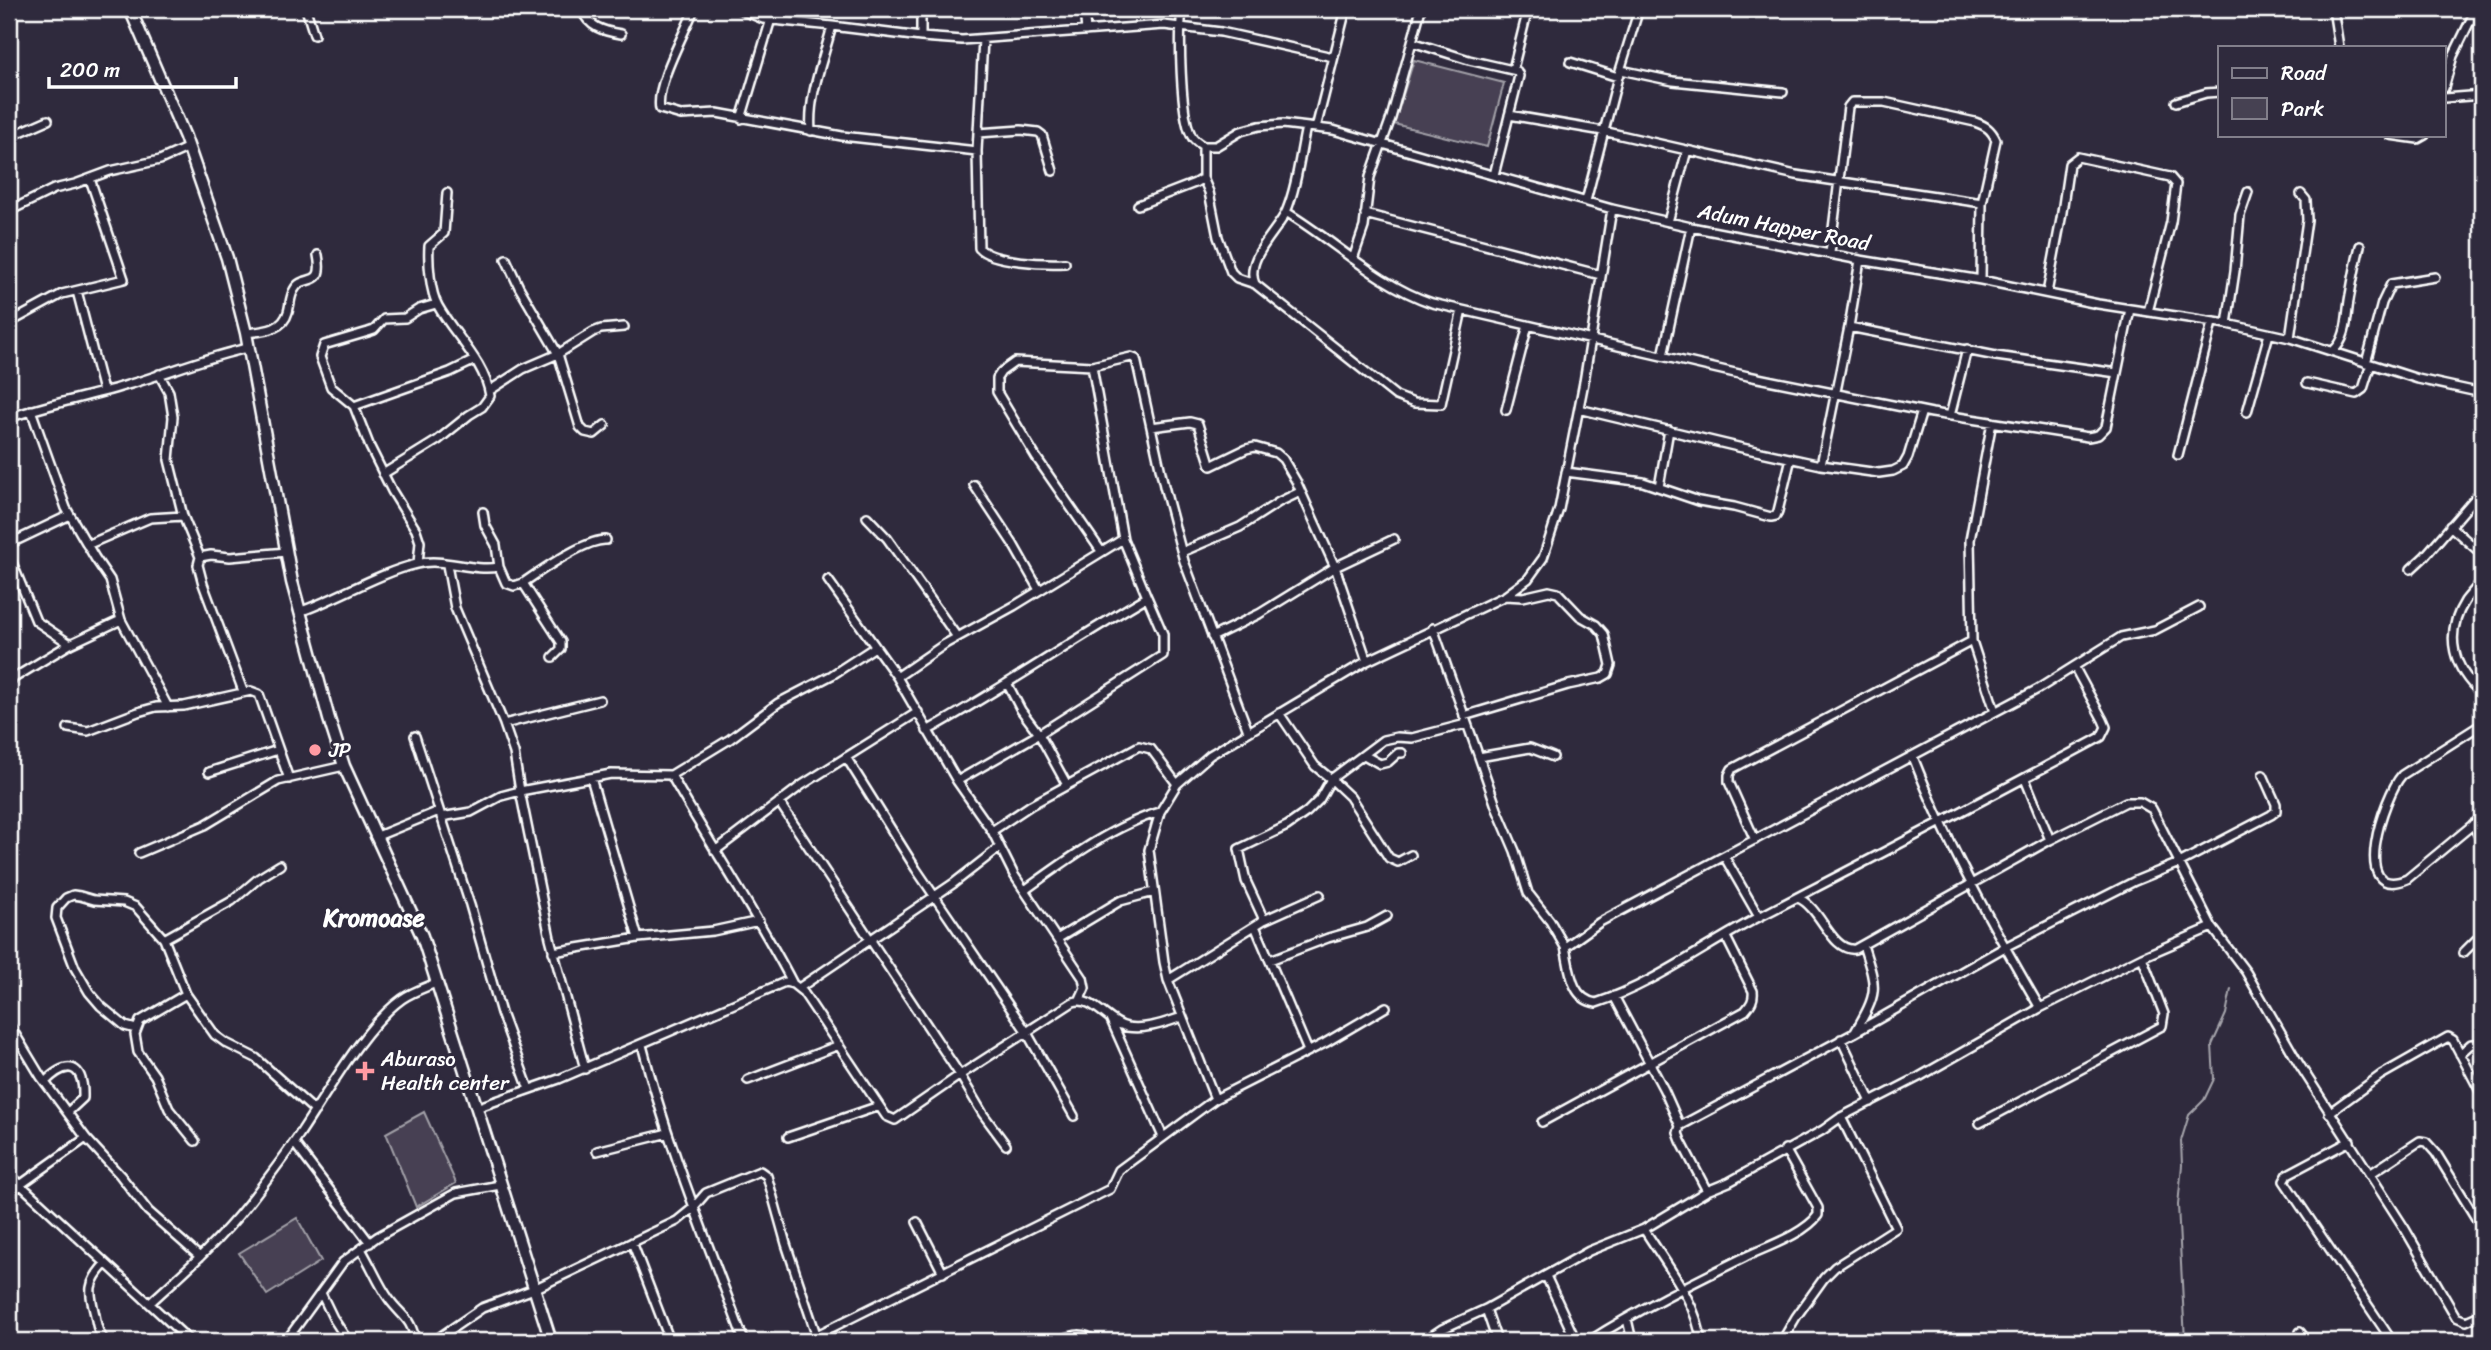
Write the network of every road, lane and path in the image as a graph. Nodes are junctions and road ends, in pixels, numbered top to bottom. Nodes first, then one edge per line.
1 (130, 9) edge
2 (306, 9) edge
3 (581, 9) edge
4 (694, 9) edge
5 (739, 9) edge
6 (921, 9) edge
7 (1084, 9) edge
8 (1182, 9) edge
9 (1346, 9) edge
10 (1421, 9) edge
11 (1528, 9) edge
12 (1639, 9) edge
13 (1727, 9) edge
14 (1754, 9) edge
15 (2333, 9) edge
16 (2476, 9) edge
17 (771, 19) junction
18 (832, 26) junction
19 (1180, 26) junction
20 (1086, 31) junction
21 (621, 34) dead end
22 (314, 35) dead end
23 (921, 37) junction
24 (983, 39) junction
25 (1412, 42) junction
26 (2339, 46) edge
27 (1333, 57) junction
28 (1570, 62) dead end
29 (1513, 69) junction
30 (1619, 74) junction
31 (2446, 81) edge
32 (1783, 92) dead end
33 (2218, 92) edge
34 (2482, 95) edge
35 (2446, 99) edge
36 (2176, 102) dead end
37 (1509, 115) junction
38 (741, 119) junction
39 (48, 120) dead end
40 (1306, 127) junction
41 (1316, 128) junction
42 (811, 131) junction
43 (1603, 131) junction
44 (978, 133) junction
45 (2397, 136) edge
46 (2423, 136) edge
47 (9, 137) edge
48 (1382, 144) junction
49 (1203, 146) junction
50 (189, 147) junction
51 (1687, 150) junction
52 (977, 151) junction
53 (1053, 171) dead end
54 (1494, 175) junction
55 (1203, 178) junction
56 (90, 179) junction
57 (1839, 180) junction
58 (2248, 192) dead end
59 (447, 193) dead end
60 (2301, 194) dead end
61 (1586, 201) junction
62 (1982, 203) junction
63 (1138, 205) dead end
64 (1612, 209) junction
65 (9, 211) edge
66 (1286, 212) junction
67 (1366, 214) junction
68 (1668, 222) junction
69 (1691, 227) junction
70 (2360, 246) dead end
71 (1830, 253) junction
72 (318, 255) dead end
73 (506, 259) dead end
74 (1353, 259) junction
75 (1860, 260) junction
76 (1065, 264) dead end
77 (1601, 275) junction
78 (2435, 277) dead end
79 (1981, 280) junction
80 (1255, 284) junction
81 (77, 291) junction
82 (2047, 293) junction
83 (436, 304) junction
84 (2130, 309) junction
85 (1462, 310) junction
86 (2148, 312) junction
87 (9, 323) edge
88 (2212, 323) junction
89 (2227, 324) junction
90 (1528, 325) junction
91 (624, 327) dead end
92 (1849, 327) junction
93 (246, 333) junction
94 (2269, 334) junction
95 (1591, 338) junction
96 (2290, 338) junction
97 (248, 348) junction
98 (1966, 349) junction
99 (2333, 351) junction
100 (558, 354) junction
101 (1663, 356) junction
102 (475, 360) junction
103 (2369, 364) junction
104 (1092, 366) junction
105 (2117, 373) junction
106 (159, 374) junction
107 (2307, 383) dead end
108 (103, 391) junction
109 (489, 391) junction
110 (2482, 393) edge
111 (1834, 394) junction
112 (354, 406) junction
113 (1579, 409) junction
114 (31, 410) junction
115 (1506, 410) dead end
116 (1922, 411) junction
117 (2248, 412) dead end
118 (1951, 416) junction
119 (9, 418) edge
120 (1992, 422) junction
121 (605, 425) dead end
122 (1151, 427) junction
123 (1669, 430) junction
124 (2178, 455) dead end
125 (1791, 458) junction
126 (1821, 465) junction
127 (1566, 472) junction
128 (383, 474) junction
129 (974, 485) dead end
130 (1659, 487) junction
131 (2482, 491) edge
132 (1300, 492) junction
133 (483, 512) dead end
134 (70, 515) junction
135 (183, 516) junction
136 (867, 517) dead end
137 (2450, 526) junction
138 (1122, 539) junction
139 (1394, 539) dead end
140 (606, 540) dead end
141 (9, 544) edge
142 (87, 545) junction
143 (1101, 551) junction
144 (287, 552) junction
145 (1182, 552) junction
146 (2482, 554) edge
147 (9, 555) edge
148 (200, 557) junction
149 (418, 563) junction
150 (447, 565) junction
151 (499, 567) junction
152 (1335, 567) junction
153 (2411, 569) dead end
154 (828, 580) dead end
155 (2482, 580) edge
156 (523, 583) junction
157 (1039, 590) junction
158 (1505, 596) junction
159 (1147, 597) junction
160 (2199, 607) dead end
161 (299, 612) junction
162 (121, 620) junction
163 (1433, 628) junction
164 (957, 637) junction
165 (1212, 637) junction
166 (1972, 641) junction
167 (70, 644) junction
168 (875, 647) junction
169 (553, 657) dead end
170 (1367, 661) junction
171 (2075, 668) junction
172 (897, 677) junction
173 (9, 681) edge
174 (1006, 683) junction
175 (243, 691) junction
176 (2482, 694) edge
177 (600, 700) dead end
178 (168, 708) junction
179 (1995, 711) junction
180 (918, 712) junction
181 (1279, 713) junction
182 (1465, 720) junction
183 (504, 724) junction
184 (2482, 724) edge
185 (68, 728) dead end
186 (927, 731) junction
187 (1248, 731) junction
188 (1039, 734) junction
189 (415, 736) dead end
190 (278, 750) junction
191 (1402, 753) dead end
192 (1364, 755) junction
193 (846, 757) junction
194 (1479, 757) junction
195 (1553, 757) dead end
196 (1913, 757) junction
197 (344, 766) junction
198 (209, 772) dead end
199 (671, 775) junction
200 (2263, 775) dead end
201 (591, 778) junction
202 (289, 779) junction
203 (1331, 779) junction
204 (2025, 779) junction
205 (957, 781) junction
206 (1177, 784) junction
207 (1067, 785) junction
208 (520, 791) junction
209 (779, 802) junction
210 (1160, 812) junction
211 (440, 814) junction
212 (2482, 817) edge
213 (1941, 823) junction
214 (2473, 824) junction
215 (992, 831) junction
216 (375, 837) junction
217 (1755, 840) junction
218 (2050, 840) junction
219 (2482, 843) edge
220 (1000, 847) junction
221 (715, 851) junction
222 (139, 853) dead end
223 (1411, 855) dead end
224 (1724, 856) junction
225 (2179, 863) junction
226 (280, 865) dead end
227 (1972, 885) junction
228 (1025, 890) junction
229 (1154, 892) junction
230 (1320, 895) dead end
231 (934, 896) junction
232 (1797, 898) junction
233 (1387, 916) dead end
234 (1759, 917) junction
235 (1264, 920) junction
236 (759, 921) junction
237 (1255, 926) junction
238 (2212, 927) junction
239 (2482, 934) edge
240 (1726, 937) junction
241 (638, 938) junction
242 (164, 939) junction
243 (1057, 939) junction
244 (870, 941) junction
245 (1863, 945) junction
246 (1565, 947) junction
247 (2005, 947) junction
248 (553, 952) junction
249 (2463, 953) dead end
250 (2142, 957) junction
251 (1270, 960) junction
252 (1168, 980) junction
253 (436, 983) junction
254 (796, 986) junction
255 (186, 994) junction
256 (1614, 996) junction
257 (1080, 999) junction
258 (1386, 1007) dead end
259 (2040, 1008) junction
260 (1182, 1017) junction
261 (1111, 1020) junction
262 (9, 1024) edge
263 (136, 1029) junction
264 (1026, 1031) junction
265 (1854, 1033) junction
266 (1841, 1039) junction
267 (2482, 1044) edge
268 (642, 1045) junction
269 (839, 1045) junction
270 (1308, 1051) junction
271 (2460, 1054) junction
272 (1650, 1062) junction
273 (585, 1069) junction
274 (960, 1075) junction
275 (748, 1080) dead end
276 (45, 1082) junction
277 (529, 1089) junction
278 (2482, 1095) edge
279 (1215, 1099) junction
280 (1871, 1101) junction
281 (879, 1106) junction
282 (476, 1108) junction
283 (315, 1111) junction
284 (68, 1112) junction
285 (2329, 1112) junction
286 (1074, 1116) dead end
287 (1841, 1117) junction
288 (1542, 1122) dead end
289 (1980, 1123) dead end
290 (1679, 1126) junction
291 (668, 1133) junction
292 (788, 1137) dead end
293 (1163, 1137) junction
294 (86, 1138) junction
295 (195, 1141) dead end
296 (2350, 1141) junction
297 (294, 1143) junction
298 (1006, 1145) dead end
299 (1785, 1149) junction
300 (597, 1151) dead end
301 (9, 1174) edge
302 (2370, 1174) junction
303 (18, 1184) junction
304 (499, 1185) junction
305 (1707, 1191) junction
306 (9, 1193) edge
307 (693, 1208) junction
308 (917, 1222) dead end
309 (2482, 1228) edge
310 (1644, 1229) junction
311 (632, 1242) junction
312 (370, 1243) junction
313 (361, 1249) junction
314 (200, 1257) junction
315 (106, 1264) junction
316 (943, 1273) junction
317 (1546, 1276) junction
318 (534, 1289) junction
319 (1682, 1289) junction
320 (321, 1293) junction
321 (150, 1303) junction
322 (1486, 1309) junction
323 (2482, 1314) edge
324 (1627, 1319) junction
325 (2300, 1332) dead end
326 (817, 1336) junction
327 (105, 1341) edge
328 (149, 1341) edge
329 (167, 1341) edge
330 (189, 1341) edge
331 (286, 1341) edge
332 (348, 1341) edge
333 (415, 1341) edge
334 (434, 1341) edge
335 (551, 1341) edge
336 (670, 1341) edge
337 (744, 1341) edge
338 (805, 1341) edge
339 (1056, 1341) edge
340 (1094, 1341) edge
341 (1424, 1341) edge
342 (1497, 1341) edge
343 (1576, 1341) edge
344 (1589, 1341) edge
345 (1632, 1341) edge
346 (1701, 1341) edge
347 (1782, 1341) edge
348 (2307, 1341) edge
349 (2392, 1341) edge

1 - 50 street
2 - 22 street
3 - 21 street
4 - 38 street
5 - 17 street
6 - 23 street
7 - 20 street
8 - 19 street
9 - 27 street
10 - 25 street
11 - 29 street
12 - 30 street
13 - 14 street
15 - 26 street
16 - 31 street
17 - 18 street
17 - 38 street
18 - 23 street
18 - 42 street
19 - 20 street
19 - 27 street
19 - 49 street
20 - 24 street
23 - 24 street
24 - 44 street
25 - 29 street
25 - 48 street
27 - 41 street
28 - 30 street
29 - 37 street
30 - 32 street
30 - 43 street
33 - 36 street
34 - 35 street
37 - 43 street
37 - 54 street
38 - 42 street
39 - 47 street
40 - 41 street, Adum Happer Road
40 - 49 street, Adum Happer Road
40 - 66 street
41 - 48 street, Adum Happer Road
42 - 52 street
43 - 51 street
43 - 61 street
44 - 52 street
44 - 53 street
45 - 46 street
48 - 54 street, Adum Happer Road
48 - 67 street
49 - 55 street
50 - 56 street
50 - 93 street
51 - 57 street
51 - 68 street
52 - 76 street
54 - 61 street, Adum Happer Road
55 - 63 street
55 - 80 street
56 - 65 street
56 - 81 street
57 - 62 street
57 - 62 street
57 - 71 street
58 - 89 street
59 - 83 street
60 - 96 street
61 - 64 street, Adum Happer Road
62 - 79 street
64 - 68 street, Adum Happer Road
64 - 77 street
66 - 74 street
66 - 80 street
67 - 74 street
67 - 77 street
68 - 69 street, Adum Happer Road
69 - 71 street, Adum Happer Road
69 - 101 street
70 - 99 street
71 - 75 street, Adum Happer Road
72 - 93 street
73 - 100 street
74 - 85 street
75 - 79 street, Adum Happer Road
75 - 92 street
77 - 95 street
78 - 103 street
79 - 82 street, Adum Happer Road
80 - 85 street
81 - 87 street
81 - 108 street
82 - 84 street, Adum Happer Road
82 - 86 street
83 - 102 street
83 - 112 street
84 - 86 street, Adum Happer Road
84 - 105 street
85 - 90 street
86 - 88 street, Adum Happer Road
88 - 89 street, Adum Happer Road
88 - 124 street
89 - 94 street, Adum Happer Road
90 - 95 street
90 - 115 street
91 - 100 street
92 - 98 street
92 - 111 street
93 - 97 street
94 - 96 street, Adum Happer Road
94 - 117 street
95 - 101 street
95 - 113 street
96 - 99 street, Adum Happer Road
97 - 106 street
97 - 144 street
98 - 105 street
98 - 118 street
99 - 103 street, Adum Happer Road
100 - 109 street
100 - 121 street
101 - 111 street
102 - 109 street
102 - 112 street
103 - 107 street
103 - 110 street, Adum Happer Road
104 - 122 street
104 - 138 street
104 - 143 street
105 - 120 street
106 - 108 street
106 - 135 street
108 - 114 street
109 - 128 street
111 - 116 street
111 - 126 street
112 - 128 street
113 - 123 street
113 - 127 street
114 - 119 street
114 - 134 street
116 - 118 street
116 - 126 street
118 - 120 street
120 - 166 street
122 - 132 street
122 - 145 street
123 - 125 street
123 - 130 street
125 - 126 street
125 - 130 street
127 - 130 street
127 - 158 street
128 - 149 street
129 - 157 street
131 - 137 street
132 - 145 street
132 - 152 street
133 - 151 street
134 - 141 street
134 - 142 street
135 - 142 street
135 - 148 street
136 - 164 street
137 - 146 street
137 - 153 street
138 - 143 street
138 - 159 street
139 - 152 street
140 - 156 street
142 - 162 street
143 - 157 street
144 - 148 street
144 - 161 street
145 - 165 street
147 - 167 street
148 - 175 street
149 - 150 street
149 - 161 street
150 - 151 street
150 - 183 street
151 - 156 street
152 - 165 street
152 - 170 street
154 - 168 street
155 - 176 street
156 - 169 street
157 - 164 street
158 - 163 street
158 - 182 street
159 - 174 street
159 - 188 street
160 - 171 street
161 - 197 street
162 - 167 street
162 - 178 street
163 - 170 street
163 - 182 street
164 - 172 street
165 - 187 street
166 - 179 street
166 - 217 street
167 - 173 street
168 - 172 street
168 - 199 street
170 - 181 street
171 - 179 street
171 - 204 street
172 - 180 street
174 - 186 street
174 - 188 street
175 - 178 street
175 - 190 street
177 - 183 street
178 - 185 street
179 - 196 street
180 - 186 street
180 - 193 street
181 - 187 street
181 - 203 street
182 - 192 street
182 - 194 street
183 - 208 street
184 - 214 street
186 - 205 street
187 - 206 street
188 - 205 street
188 - 207 street
189 - 211 street
190 - 198 street
190 - 202 street
191 - 192 street
192 - 203 street
193 - 209 street
193 - 231 street
194 - 195 street
194 - 246 street
196 - 213 street
196 - 217 street
197 - 202 street
197 - 216 street
199 - 201 street
199 - 221 street
200 - 225 street
201 - 208 street
201 - 241 street
202 - 222 street
203 - 223 street
203 - 235 street
204 - 213 street
204 - 218 street
205 - 215 street
206 - 207 street
206 - 210 street
207 - 215 street
208 - 211 street
208 - 248 street
209 - 221 street
209 - 244 street
210 - 228 street
210 - 229 street
211 - 216 street
211 - 277 street
212 - 214 street
213 - 227 street
213 - 232 street
214 - 219 street
215 - 220 street
216 - 253 street
217 - 224 street
218 - 225 street
218 - 227 street
220 - 228 street
220 - 231 street
221 - 236 street
224 - 234 street
224 - 246 street
225 - 238 street
225 - 247 street
226 - 242 street
227 - 245 street
227 - 247 street
228 - 243 street
229 - 243 street
229 - 252 street
230 - 235 street
231 - 244 street
231 - 264 street
232 - 234 street
232 - 245 street
233 - 251 street
234 - 240 street
235 - 237 street
236 - 241 street
236 - 254 street
237 - 251 street
237 - 252 street
238 - 250 street
238 - 285 street
239 - 249 street
240 - 256 street
240 - 272 street
241 - 248 street
242 - 255 street
242 - 263 street
243 - 257 street
244 - 254 street
244 - 274 street
245 - 265 street
246 - 256 street
247 - 259 street
247 - 265 street
248 - 273 street
250 - 259 street
250 - 289 street
251 - 270 street
252 - 260 street
253 - 282 street
253 - 283 street
254 - 268 street
254 - 269 street
255 - 263 street
255 - 283 street
256 - 272 street
257 - 261 street
257 - 264 street
258 - 270 street
259 - 280 street
260 - 261 street
260 - 279 street
261 - 293 street
262 - 276 street
263 - 295 street
264 - 274 street
264 - 286 street
265 - 266 street
266 - 280 street
266 - 290 street
267 - 271 street
268 - 273 street
268 - 291 street
269 - 275 street
269 - 281 street
270 - 279 street
271 - 278 street
271 - 285 street
272 - 288 street
272 - 290 street
273 - 277 street
274 - 281 street
274 - 298 street
276 - 284 street
276 - 284 street
277 - 282 street
279 - 293 street
280 - 287 street
281 - 292 street
282 - 304 street
283 - 297 street
284 - 294 street
285 - 296 street
287 - 299 street
287 - 347 street
290 - 305 street
291 - 300 street
291 - 307 street
293 - 316 street
294 - 303 street
294 - 314 street
296 - 302 street
296 - 349 street
297 - 312 street
297 - 314 street
299 - 305 street
299 - 319 street
301 - 303 street
302 - 309 street
302 - 323 street
303 - 306 street
303 - 315 street
304 - 312 street
304 - 318 street
305 - 310 street
307 - 311 street
307 - 326 street
307 - 337 street
308 - 316 street
310 - 317 street
310 - 319 street
311 - 318 street
311 - 336 street
312 - 313 street
313 - 320 street
313 - 333 street
314 - 321 street
315 - 321 street
315 - 327 street
316 - 326 street
317 - 322 street
317 - 343 street
318 - 334 street
318 - 335 street
319 - 324 street
319 - 346 street
320 - 331 street
320 - 332 street
321 - 330 street
322 - 341 street
322 - 342 street
324 - 344 street
324 - 345 street
325 - 348 street
326 - 338 street
328 - 329 street
339 - 340 street

